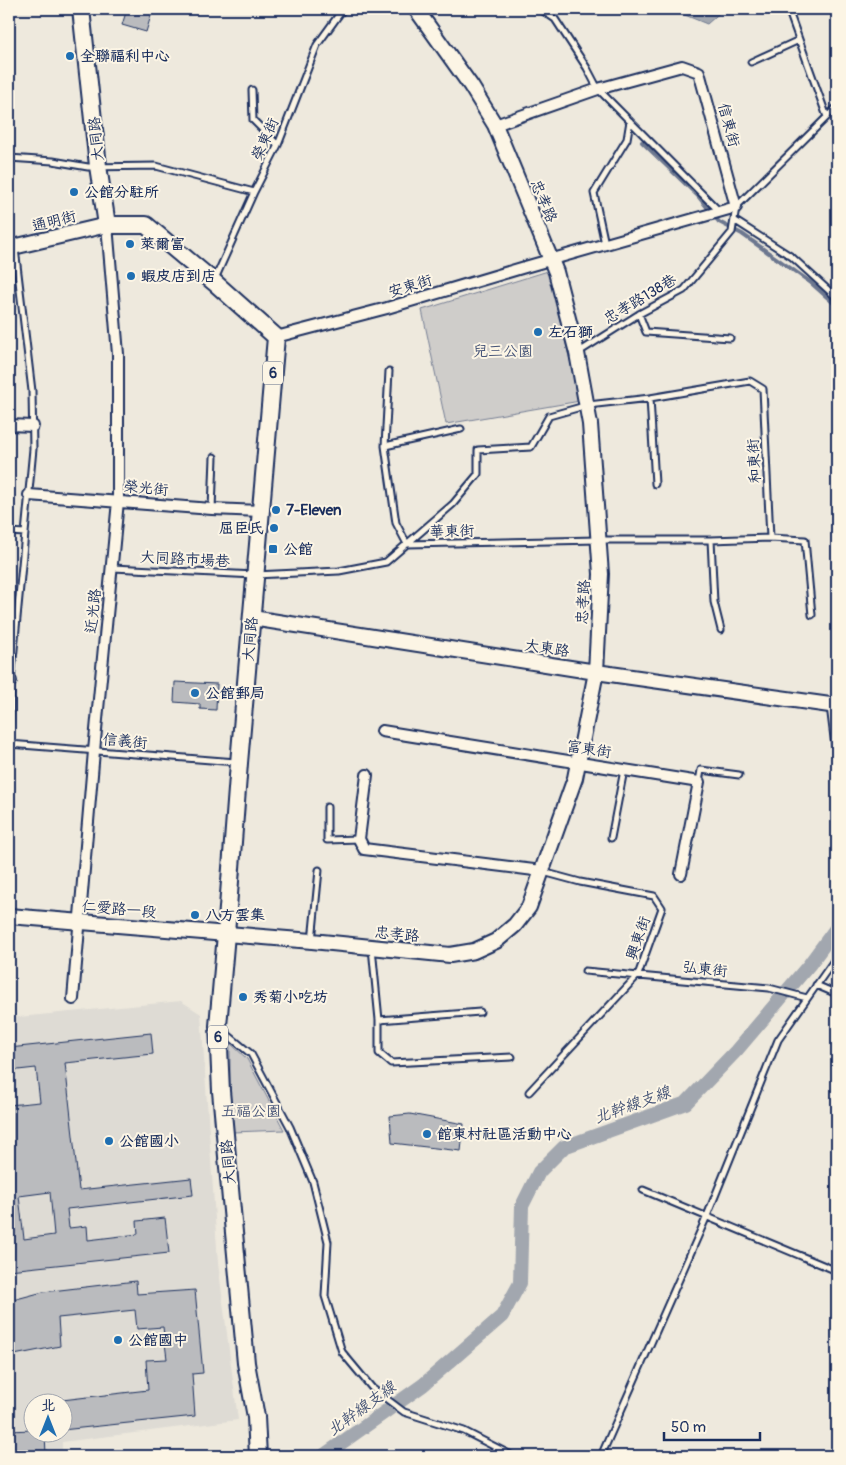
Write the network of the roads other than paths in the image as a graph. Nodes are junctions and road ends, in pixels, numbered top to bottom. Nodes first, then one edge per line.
1 (82, 9) edge
2 (343, 9) edge
3 (416, 9) edge
4 (540, 9) edge
5 (788, 9) edge
6 (799, 40) junction
7 (751, 62) dead end
8 (598, 89) junction
9 (252, 90) dead end
10 (837, 107) edge
11 (827, 117) junction
12 (630, 121) junction
13 (495, 125) junction
14 (278, 145) junction
15 (9, 158) edge
16 (98, 166) junction
17 (254, 192) junction
18 (736, 207) junction
19 (720, 212) junction
20 (734, 220) junction
21 (107, 225) junction
22 (605, 244) junction
23 (12, 247) edge
24 (552, 260) junction
25 (214, 282) junction
26 (837, 298) edge
27 (638, 314) junction
28 (276, 337) junction
29 (730, 338) dead end
30 (577, 353) junction
31 (389, 372) dead end
32 (650, 398) junction
33 (588, 405) junction
34 (9, 425) edge
35 (33, 426) junction
36 (461, 429) dead end
37 (384, 446) junction
38 (214, 457) dead end
39 (655, 484) dead end
40 (29, 495) junction
41 (118, 501) junction
42 (212, 509) junction
43 (261, 511) junction
44 (9, 532) edge
45 (25, 533) junction
46 (770, 538) junction
47 (598, 540) junction
48 (711, 540) junction
49 (407, 544) junction
50 (113, 568) junction
51 (255, 575) junction
52 (812, 615) dead end
53 (252, 618) junction
54 (722, 630) dead end
55 (596, 672) junction
56 (10, 681) edge
57 (833, 706) edge
58 (382, 731) dead end
59 (9, 744) edge
60 (94, 751) junction
61 (578, 762) junction
62 (837, 762) edge
63 (239, 763) junction
64 (624, 770) junction
65 (739, 774) dead end
66 (367, 775) dead end
67 (699, 782) junction
68 (327, 806) dead end
69 (611, 838) dead end
70 (359, 839) junction
71 (320, 870) dead end
72 (542, 872) junction
73 (681, 874) dead end
74 (9, 916) edge
75 (80, 922) junction
76 (226, 934) junction
77 (312, 941) junction
78 (372, 948) junction
79 (837, 956) edge
80 (585, 971) dead end
81 (638, 975) junction
82 (816, 985) junction
83 (837, 994) edge
84 (807, 998) junction
85 (73, 999) dead end
86 (480, 1012) dead end
87 (379, 1020) junction
88 (218, 1026) junction
89 (512, 1057) dead end
90 (529, 1092) dead end
91 (643, 1190) dead end
92 (707, 1216) junction
93 (837, 1271) edge
94 (258, 1456) edge
95 (513, 1456) edge
96 (601, 1456) edge

1 - 16 main road, 大同路
2 - 14 lane, 榮東街
3 - 13 street, 忠孝路
4 - 8 lane
5 - 6 lane
6 - 7 lane
6 - 11 lane
8 - 12 lane
8 - 13 street, 信東街
8 - 18 street, 信東街
9 - 14 lane
10 - 11 lane
11 - 18 lane
12 - 19 lane
12 - 22 lane
13 - 24 street, 忠孝路
14 - 17 lane, 榮東街
15 - 16 lane
16 - 17 lane
16 - 21 main road, 大同路
17 - 25 lane, 榮東街
18 - 19 street
18 - 20 lane, 忠孝路138巷
19 - 22 street
20 - 26 lane
20 - 27 lane, 忠孝路138巷
21 - 23 street, 通明街
21 - 25 main road
21 - 41 street, 近光路
22 - 24 street
23 - 35 lane
24 - 28 street, 安東街
24 - 30 street, 忠孝路
25 - 28 main road
27 - 29 lane
27 - 30 lane, 忠孝路138巷
28 - 43 main road, 大同路 / 6
30 - 33 street, 忠孝路
31 - 37 lane
32 - 33 lane, 和東街
32 - 39 lane
32 - 46 lane, 和東街
33 - 47 street, 忠孝路
33 - 49 lane, 和東街
34 - 35 street
35 - 40 lane
36 - 37 lane
37 - 49 lane
38 - 42 lane
40 - 41 street, 榮光街
40 - 45 lane
41 - 42 street, 榮光街
41 - 50 street, 近光路
42 - 43 street, 榮光街
43 - 51 main road, 大同路 / 6
44 - 45 lane
45 - 56 lane
46 - 48 lane
46 - 52 lane
47 - 48 lane
47 - 49 lane, 華東街
47 - 55 street, 忠孝路
48 - 54 lane
49 - 51 lane, 大同路市場巷
50 - 51 lane, 大同路市場巷
50 - 60 street, 近光路
51 - 53 main road, 大同路 / 6
53 - 55 street, 大東路
53 - 63 main road, 大同路 / 6
55 - 57 street, 大東路
55 - 61 street, 忠孝路
56 - 59 lane
57 - 62 lane
58 - 61 street, 富東街
59 - 60 lane, 信義街
60 - 63 lane, 信義街
60 - 75 street, 近光路
61 - 64 street, 富東街
61 - 72 street, 忠孝路
63 - 76 main road, 大同路 / 6
64 - 67 street, 富東街
64 - 69 lane
65 - 67 lane
66 - 70 street
67 - 73 street
68 - 70 lane
70 - 72 street
71 - 77 lane
72 - 78 street, 忠孝路
72 - 81 lane, 興東街
74 - 75 street, 仁愛路一段
75 - 76 street, 仁愛路一段
75 - 85 street, 近光路
76 - 77 street, 忠孝路
76 - 88 main road, 大同路 / 6
77 - 78 street, 忠孝路
78 - 87 lane
79 - 82 lane
80 - 81 lane, 弘東街
81 - 84 lane, 弘東街
81 - 90 lane, 興東街
82 - 83 lane
82 - 84 lane
84 - 92 lane
86 - 87 lane
87 - 89 lane
88 - 94 main road, 大同路 / 6
88 - 95 lane
91 - 92 lane
92 - 93 lane
92 - 96 lane

